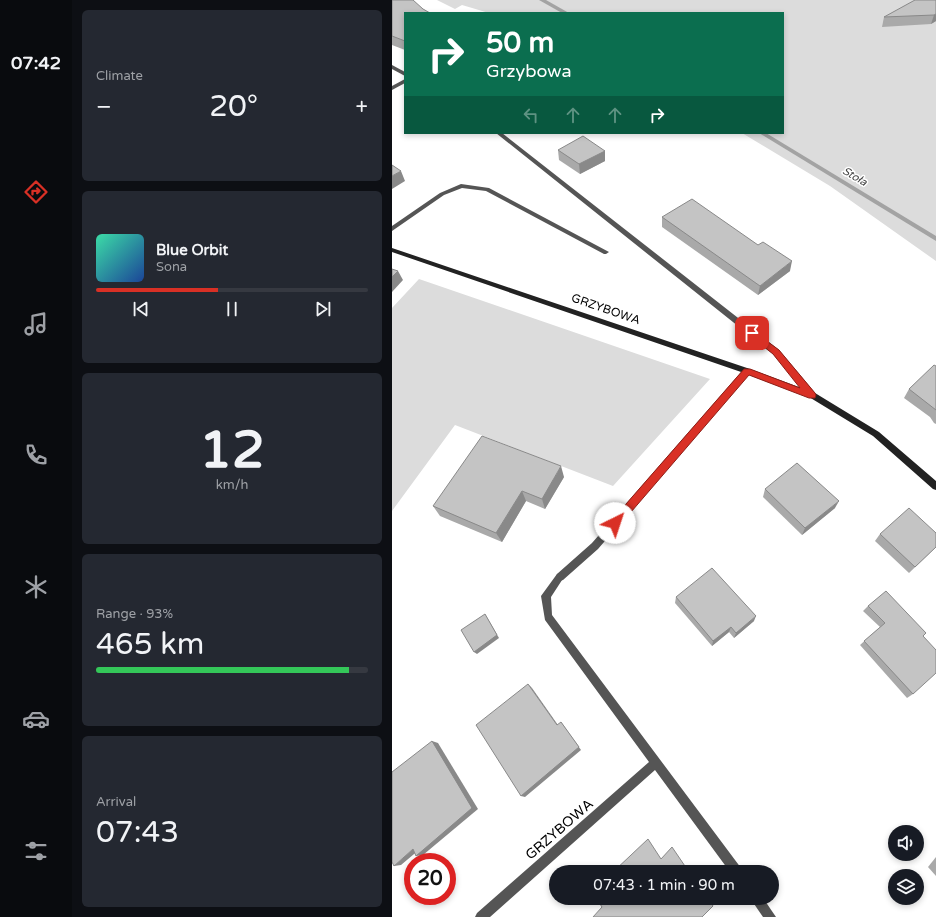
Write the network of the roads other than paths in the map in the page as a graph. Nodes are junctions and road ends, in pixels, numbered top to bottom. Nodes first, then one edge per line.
1 (392, 67) edge
2 (404, 73) edge
3 (404, 82) edge
4 (392, 88) edge
5 (500, 134) edge
6 (392, 229) edge
7 (392, 250) edge
8 (606, 252) dead end
9 (747, 371) junction
10 (812, 395) junction
11 (936, 486) edge
12 (656, 763) junction
13 (732, 865) edge
14 (761, 905) edge
15 (481, 917) edge
16 (770, 917) edge

1 - 2 street
3 - 4 street
5 - 10 street, GRZYBOWA
6 - 8 street
7 - 9 street, GRZYBOWA
9 - 10 street, GRZYBOWA
9 - 12 street
10 - 11 street, GRZYBOWA
12 - 13 street
12 - 15 street, GRZYBOWA
14 - 16 street

